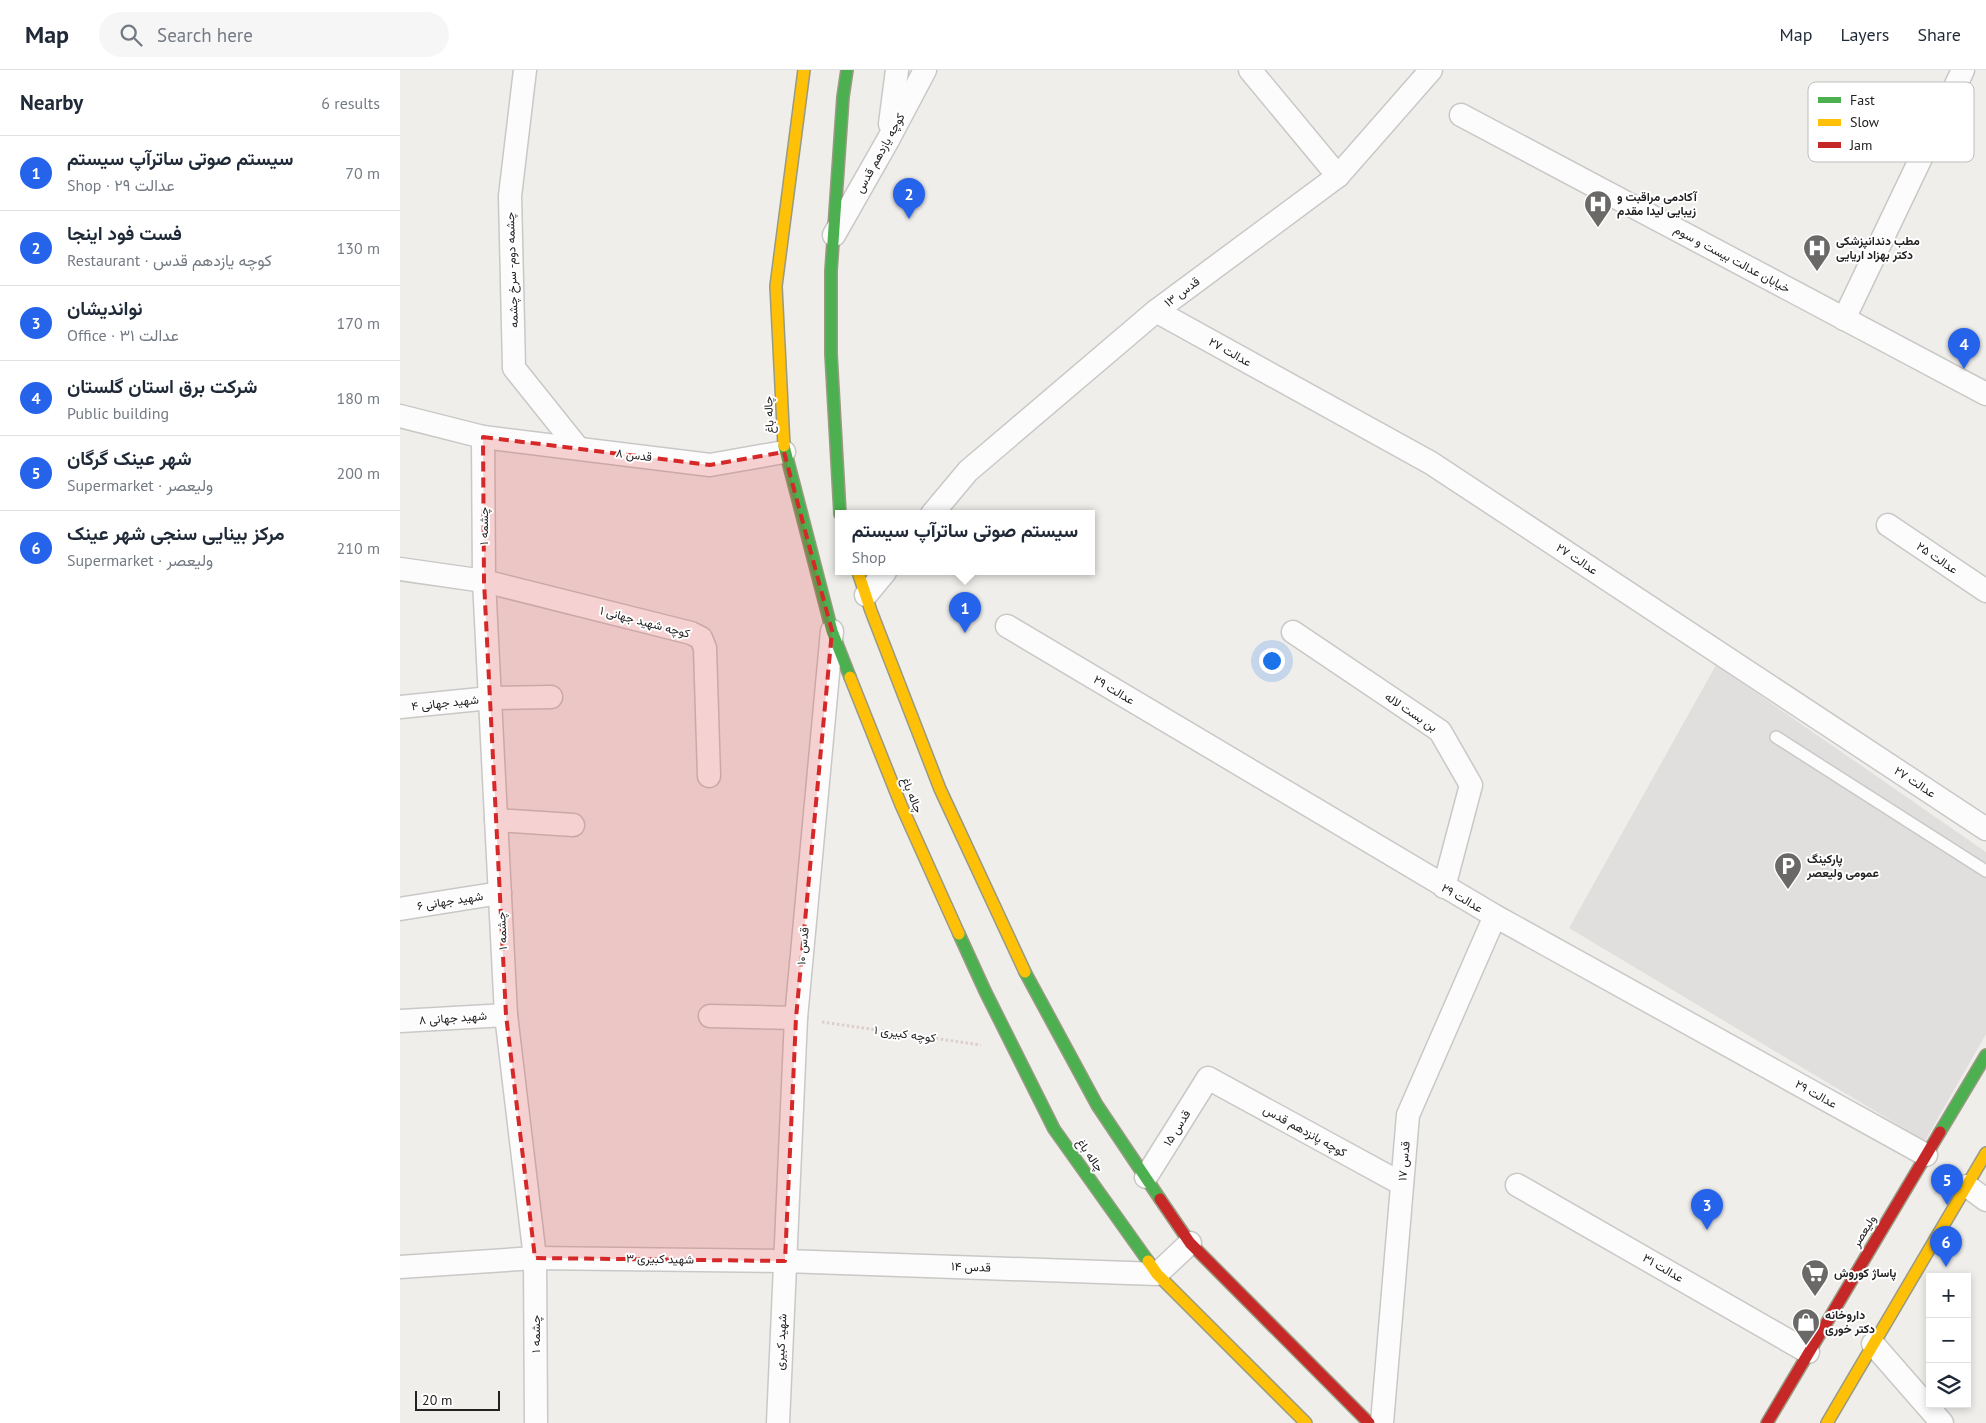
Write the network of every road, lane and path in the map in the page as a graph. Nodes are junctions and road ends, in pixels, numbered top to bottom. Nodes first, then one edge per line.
1 (525, 70) edge
2 (804, 70) edge
3 (847, 70) edge
4 (897, 70) edge
5 (925, 70) edge
6 (1250, 70) edge
7 (1431, 70) edge
8 (1963, 70) edge
9 (1957, 82) edge
10 (1461, 115) dead end
11 (888, 140) junction
12 (1919, 162) edge
13 (1338, 176) junction
14 (834, 235) junction
15 (1156, 311) junction
16 (1844, 319) junction
17 (1986, 394) edge
18 (400, 416) edge
19 (483, 437) junction
20 (578, 448) junction
21 (784, 452) junction
22 (840, 510) edge
23 (935, 510) edge
24 (1888, 525) dead end
25 (400, 569) edge
26 (859, 575) edge
27 (883, 575) edge
28 (484, 581) junction
29 (1986, 591) edge
30 (866, 595) junction
31 (1006, 626) dead end
32 (832, 632) junction
33 (1293, 632) dead end
34 (551, 697) dead end
35 (490, 698) junction
36 (400, 707) edge
37 (1776, 737) dead end
38 (709, 776) dead end
39 (496, 820) junction
40 (573, 825) dead end
41 (1986, 829) edge
42 (1986, 871) edge
43 (1444, 887) junction
44 (500, 893) junction
45 (400, 909) edge
46 (1495, 916) junction
47 (506, 1015) junction
48 (710, 1016) dead end
49 (796, 1018) junction
50 (400, 1022) edge
51 (1015, 1050) junction
52 (1986, 1055) edge
53 (1208, 1078) joint
54 (1986, 1153) edge
55 (1926, 1155) junction
56 (1146, 1177) junction
57 (1402, 1184) junction
58 (1517, 1185) dead end
59 (1967, 1186) junction
60 (1986, 1200) edge
61 (1190, 1244) junction
62 (535, 1258) junction
63 (785, 1261) junction
64 (400, 1267) edge
65 (1157, 1274) junction
66 (1873, 1344) junction
67 (1808, 1352) junction
68 (536, 1423) edge
69 (778, 1423) edge
70 (1306, 1423) edge
71 (1369, 1423) edge
72 (1382, 1423) edge
73 (1767, 1423) edge
74 (1827, 1423) edge
75 (1942, 1423) edge

1 - 20 street, چشمه دوم- سرخ چشمه
2 - 21 main road, چاله باغ
3 - 14 main road
4 - 11 street
5 - 11 street, کوچه یازدهم قدس
6 - 13 street
7 - 13 street, قدس ۱۳
8 - 9 street
10 - 16 street, خیابان عدالت بیست و سوم
11 - 14 street, کوچه یازدهم قدس
12 - 16 street
13 - 15 street, قدس ۱۳
14 - 22 main road
15 - 23 street, قدس ۱۳
15 - 41 street, عدالت ۲۷
16 - 17 street, خیابان عدالت بیست و سوم
18 - 19 street, قدس ۸
19 - 20 street, قدس ۸
19 - 28 street, چشمه ۱
20 - 21 street, قدس ۸
21 - 32 main road, چاله باغ
24 - 29 street, ۲۵ عدالت
25 - 28 street
26 - 30 main road
27 - 30 street
28 - 35 street, چشمه ۱
28 - 38 street, کوچه شهید جهانی ۱
30 - 56 main road
31 - 43 street, عدالت ۲۹
32 - 49 street, قدس ۱۰
32 - 51 main road, چاله باغ
33 - 43 street, بن بست لاله
34 - 35 street, ۴ شهید جهانی
35 - 36 street, ۴ شهید جهانی
35 - 39 street, چشمه ۱
37 - 42 lane
39 - 40 street
39 - 44 street, چشمه ۱
43 - 46 street, عدالت ۲۹
44 - 45 street, ۶ شهید جهانی
44 - 47 street, چشمه ۱
46 - 55 street, عدالت ۲۹
46 - 57 street, قدس ۱۷
47 - 50 street, ۸ شهید جهانی
47 - 62 street, چشمه ۱
48 - 49 street
49 - 51 path, کوچه کبیری ۱
49 - 63 street, قدس ۱۰
51 - 65 main road, چاله باغ
52 - 55 main road, ولیعصر
53 - 56 street, ۱۵ قدس
53 - 57 street, کوچه پانزدهم قدس
54 - 59 main road
55 - 67 main road, ولیعصر
56 - 61 main road
57 - 72 street, قدس ۱۷
58 - 67 street, عدالت ۳۱
59 - 60 street
59 - 66 main road
61 - 65 street
61 - 71 main road
62 - 63 street, ۳ شهید کبیری
62 - 64 street, ۳ شهید کبیری
62 - 68 street, چشمه ۱
63 - 65 street, قدس ۱۴
63 - 69 street, شهید کبیری
65 - 70 main road, چاله باغ
66 - 74 main road
66 - 75 street
67 - 73 main road, ولیعصر

